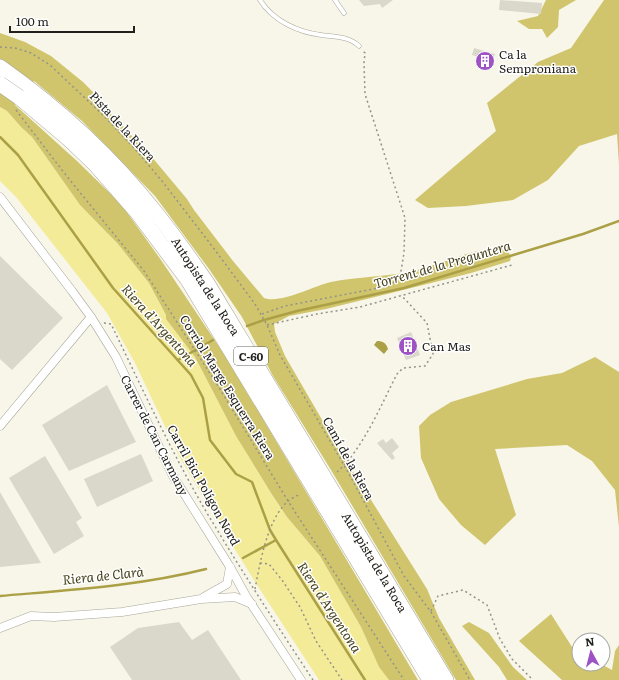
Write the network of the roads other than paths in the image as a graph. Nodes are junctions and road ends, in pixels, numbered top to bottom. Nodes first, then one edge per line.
1 (260, 0) edge
2 (335, 0) edge
3 (344, 13) dead end
4 (359, 46) road end
5 (2, 74) edge
6 (0, 197) edge
7 (91, 317) junction
8 (0, 426) edge
9 (230, 566) junction
10 (201, 599) junction
11 (252, 605) junction
12 (0, 628) edge
13 (301, 680) edge
14 (430, 680) edge
15 (446, 680) edge

1 - 4 lane
2 - 3 lane
5 - 14 highway, Autopista de la Roca / C-60, bridge
5 - 15 highway, Autopista de la Roca / C-60
6 - 7 street, Carrer de Can Carmany
7 - 8 street
7 - 9 street, Carrer de Can Carmany
9 - 10 street
9 - 11 street, Carrer de Can Carmany
10 - 11 street
10 - 12 street
11 - 13 street, Carrer de Can Carmany

